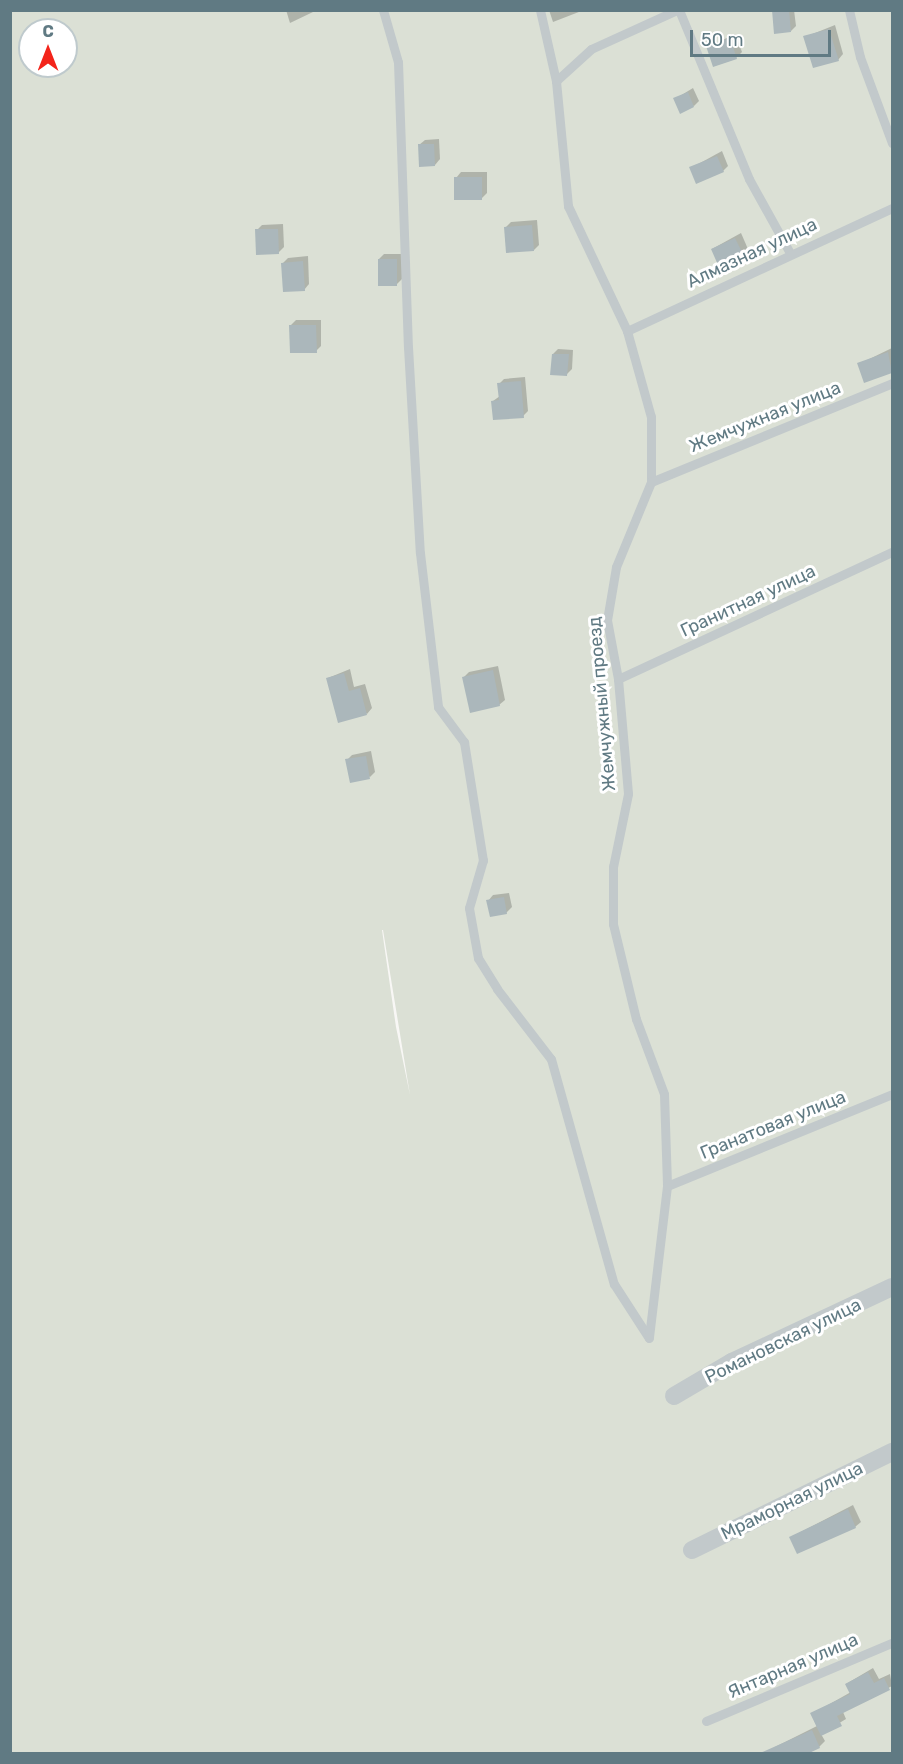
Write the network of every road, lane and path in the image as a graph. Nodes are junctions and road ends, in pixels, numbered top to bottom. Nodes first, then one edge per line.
1 (383, 10) edge
2 (540, 10) edge
3 (678, 10) edge
4 (849, 10) edge
5 (556, 81) junction
6 (892, 142) edge
7 (892, 208) edge
8 (790, 253) junction
9 (627, 331) junction
10 (892, 383) edge
11 (651, 482) junction
12 (892, 552) edge
13 (618, 679) junction
14 (892, 1094) edge
15 (667, 1186) junction
16 (892, 1287) edge
17 (674, 1396) dead end
18 (892, 1452) edge
19 (692, 1550) dead end
20 (892, 1643) edge
21 (706, 1720) dead end

1 - 15 lane, Жемчужный проезд
2 - 5 lane, Жемчужный проезд
3 - 5 lane
3 - 8 lane
4 - 6 lane
5 - 9 lane, Жемчужный проезд
7 - 8 lane, Алмазная улица
8 - 9 lane, Алмазная улица
9 - 11 lane, Жемчужный проезд
10 - 11 lane, Жемчужная улица
11 - 13 lane, Жемчужный проезд
12 - 13 lane, Гранитная улица
13 - 15 lane, Жемчужный проезд
14 - 15 lane, Гранатовая улица
16 - 17 street, Романовская улица
18 - 19 street, Мраморная улица
20 - 21 lane, Янтарная улица

